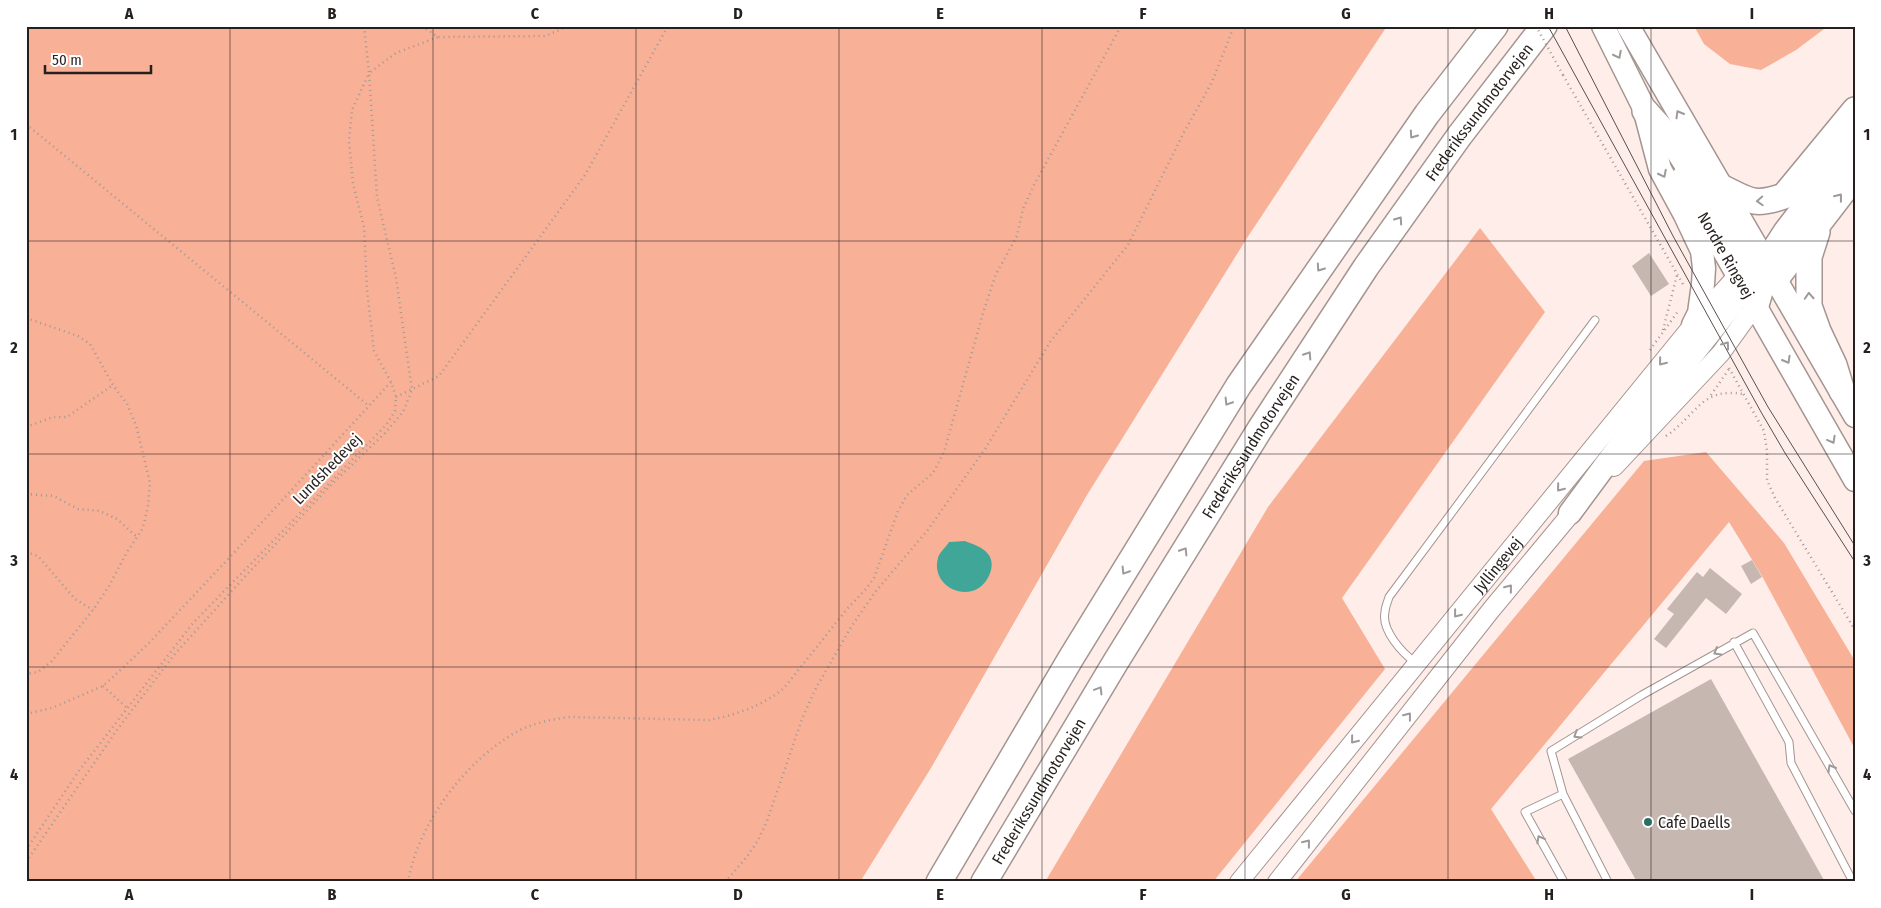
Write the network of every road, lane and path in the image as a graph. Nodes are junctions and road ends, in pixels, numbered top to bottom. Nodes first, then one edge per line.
1 (364, 26) edge
2 (422, 26) edge
3 (568, 26) edge
4 (668, 26) edge
5 (1121, 26) edge
6 (1234, 26) edge
7 (1473, 26) edge
8 (1495, 26) edge
9 (1536, 26) edge
10 (1544, 26) edge
11 (1628, 26) edge
12 (1605, 29) edge
13 (438, 37) junction
14 (369, 73) junction
15 (1855, 110) edge
16 (1645, 111) junction
17 (1428, 114) junction
18 (26, 124) edge
19 (1855, 127) edge
20 (1855, 142) edge
21 (1855, 176) edge
22 (1721, 187) junction
23 (1822, 218) junction
24 (1756, 273) junction
25 (1677, 274) junction
26 (26, 318) edge
27 (1696, 319) junction
28 (1595, 320) dead end
29 (1662, 332) dead end
30 (1721, 353) junction
31 (392, 382) junction
32 (113, 385) junction
33 (412, 390) junction
34 (1842, 391) junction
35 (1743, 394) junction
36 (396, 397) junction
37 (369, 406) junction
38 (1855, 416) edge
39 (26, 427) edge
40 (1664, 438) dead end
41 (1855, 480) edge
42 (26, 494) edge
43 (1570, 514) junction
44 (137, 537) junction
45 (26, 552) edge
46 (92, 610) junction
47 (1855, 630) edge
48 (1734, 642) junction
49 (1417, 664) junction
50 (26, 674) edge
51 (103, 686) junction
52 (128, 708) junction
53 (26, 714) edge
54 (1563, 794) junction
55 (1855, 810) edge
56 (28, 844) edge
57 (26, 850) edge
58 (26, 862) edge
59 (408, 882) edge
60 (726, 882) edge
61 (939, 882) edge
62 (984, 882) edge
63 (1239, 882) edge
64 (1277, 882) edge
65 (1564, 882) edge
66 (1608, 882) edge
67 (1854, 882) edge

1 - 14 path
2 - 13 path
3 - 13 path
4 - 33 path
5 - 59 path
6 - 60 path
7 - 17 highway
8 - 17 highway
9 - 25 path, bridge
62 -> 10 highway, Frederikssundmotorvejen
22 -> 11 main road, Nordre Ringvej
12 -> 16 main road
13 - 14 path
14 - 31 path
14 - 33 path
15 -> 22 highway
16 - 24 highway
16 -> 27 main road
17 -> 61 highway
18 - 37 path
19 - 24 highway
20 - 24 highway
23 -> 21 highway
22 - 24 main road, Nordre Ringvej
23 - 24 highway
34 -> 23 highway
24 - 27 street, Jyllingevej
30 -> 24 street, Jyllingevej
24 - 34 main road, Nordre Ringvej
24 -> 41 main road, Nordre Ringvej
24 - 43 main road
25 - 27 path
25 - 29 path
26 - 32 path
27 -> 49 street, Jyllingevej
28 - 49 lane
30 - 35 path
30 - 43 street, Jyllingevej
31 - 36 path
31 - 37 path
32 - 39 path
32 - 44 path
33 - 36 path
33 - 58 path
34 - 38 main road, Nordre Ringvej
35 - 40 path
35 - 47 path
36 - 52 path, Lundshedevej
37 - 51 path
42 - 44 path
64 -> 43 street, Jyllingevej
44 - 46 path
45 - 46 path
46 - 50 path
48 -> 54 lane
55 -> 48 lane
48 - 67 lane
49 -> 63 street, Jyllingevej
51 - 52 path
51 - 53 path
52 - 56 path, Lundshedevej
65 -> 54 lane
54 - 66 lane
56 - 57 path, Lundshedevej

